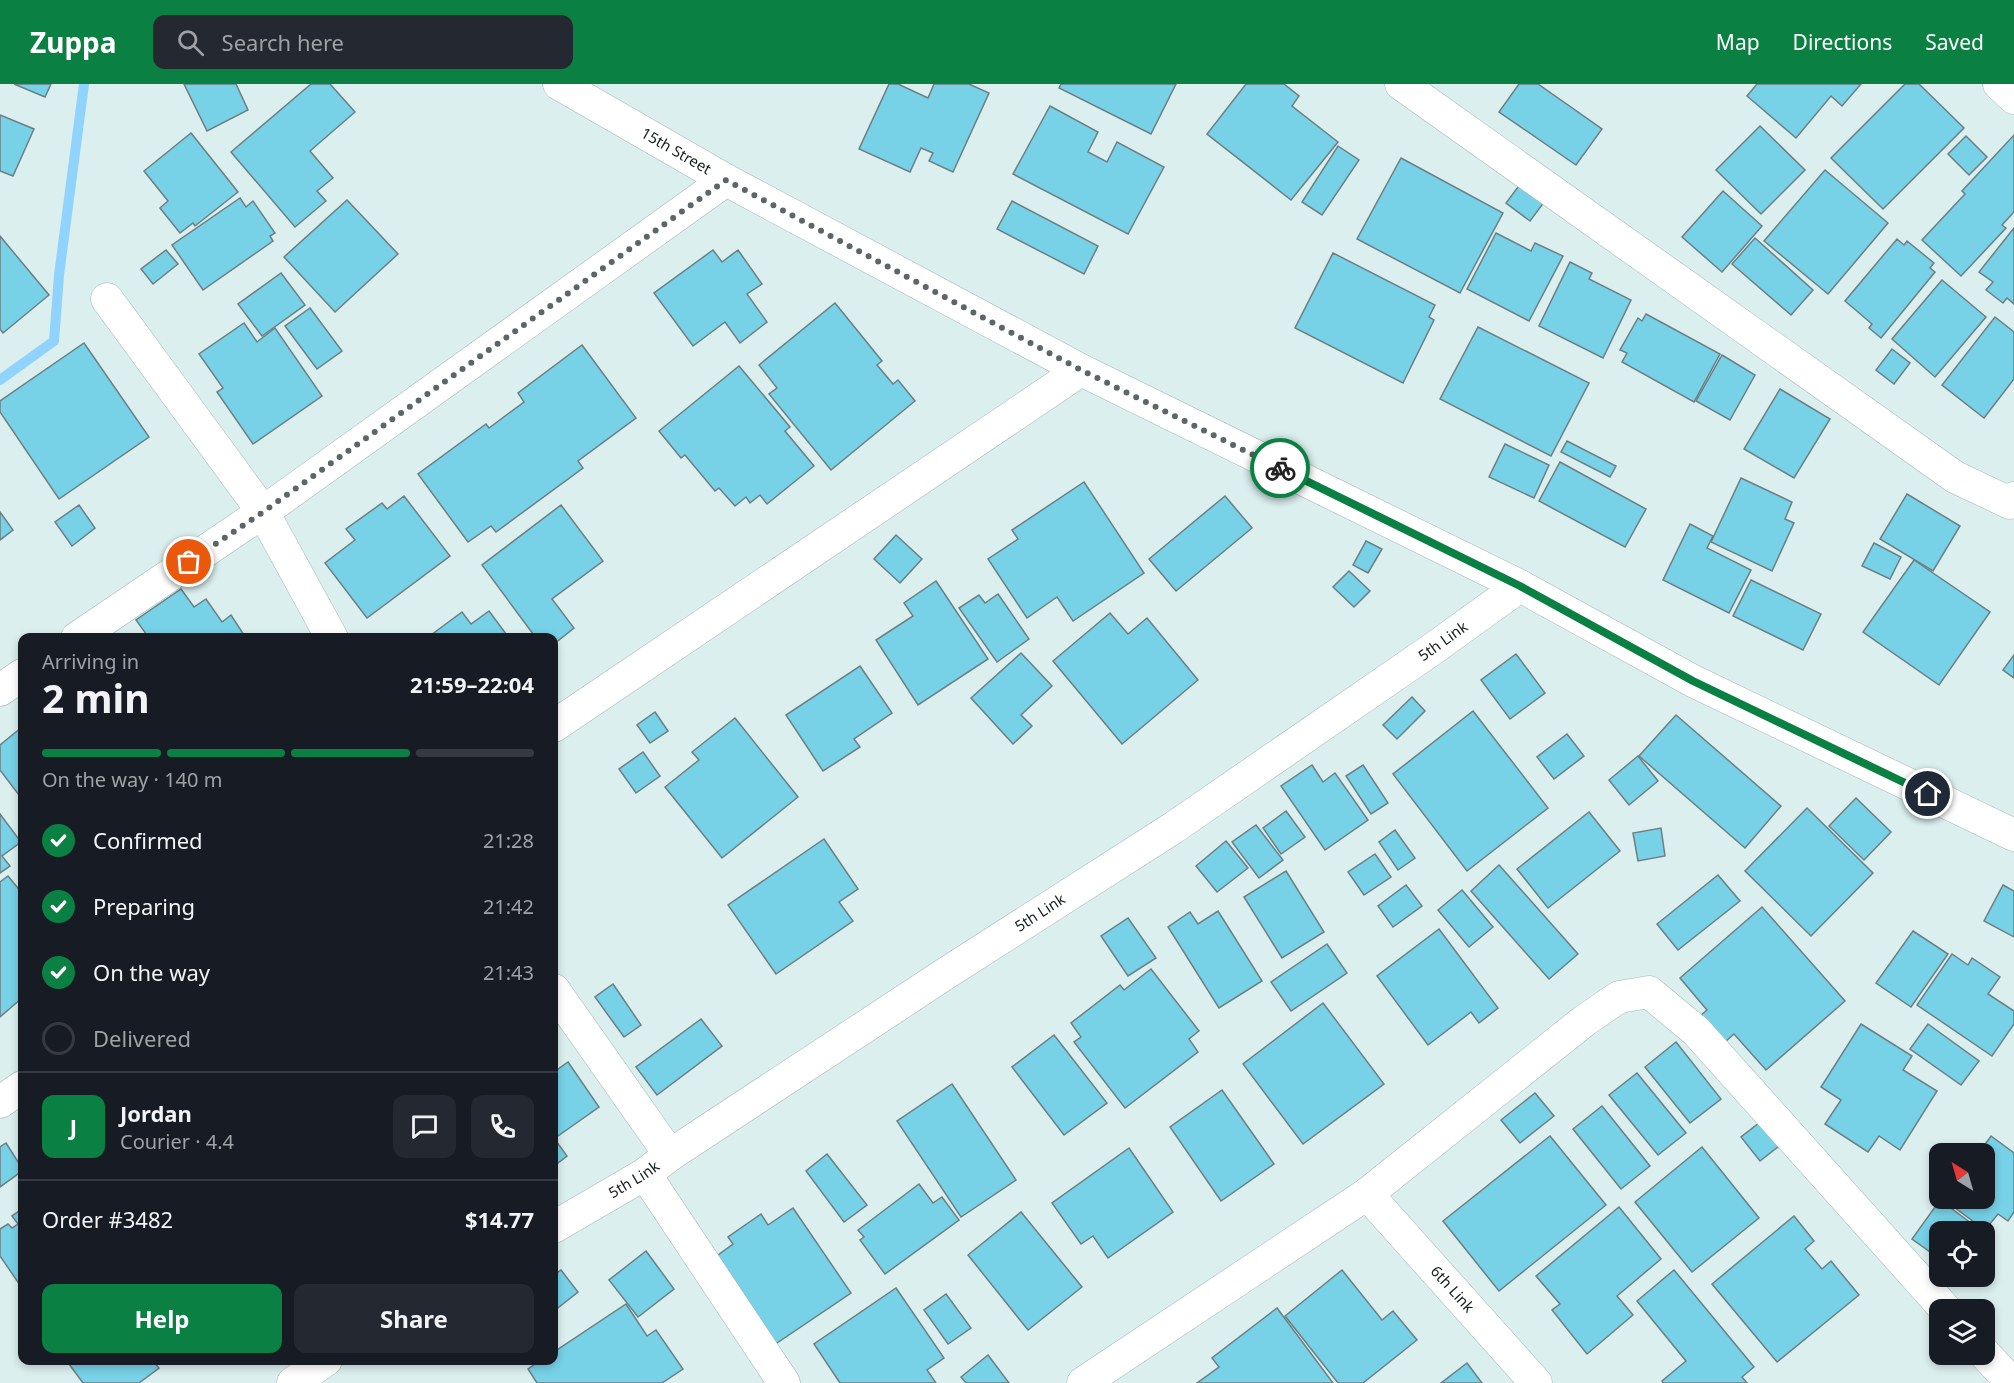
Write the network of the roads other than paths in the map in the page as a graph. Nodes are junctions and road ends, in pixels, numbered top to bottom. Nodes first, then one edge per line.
1 (559, 84) edge
2 (1401, 84) edge
3 (1999, 84) edge
4 (2014, 98) edge
5 (726, 180) junction
6 (107, 299) dead end
7 (1081, 370) junction
8 (2013, 502) edge
9 (263, 512) junction
10 (1520, 586) junction
11 (84, 633) edge
12 (329, 633) edge
13 (18, 678) edge
14 (0, 690) edge
15 (558, 723) edge
16 (2014, 835) edge
17 (558, 996) edge
18 (18, 1090) edge
19 (0, 1102) edge
20 (670, 1155) junction
21 (645, 1174) junction
22 (1367, 1194) junction
23 (558, 1225) edge
24 (1936, 1299) edge
25 (319, 1365) edge
26 (1995, 1365) edge
27 (293, 1383) edge
28 (784, 1383) edge
29 (1083, 1383) edge
30 (1536, 1383) edge
31 (2012, 1383) edge

1 - 5 street, 15th Street
2 - 8 street
3 - 4 street
5 - 7 street, 15th Street
5 - 9 street
6 - 9 street
7 - 10 street, 15th Street
7 - 15 street
9 - 11 street
9 - 12 street
10 - 16 street, 15th Street
10 - 20 street, 5th Link
13 - 14 street
17 - 20 street
18 - 19 street
20 - 21 street, 5th Link
21 - 23 street, 5th Link
21 - 28 street
22 - 24 street
22 - 29 street
22 - 30 street, 6th Link
25 - 27 street
26 - 31 street

